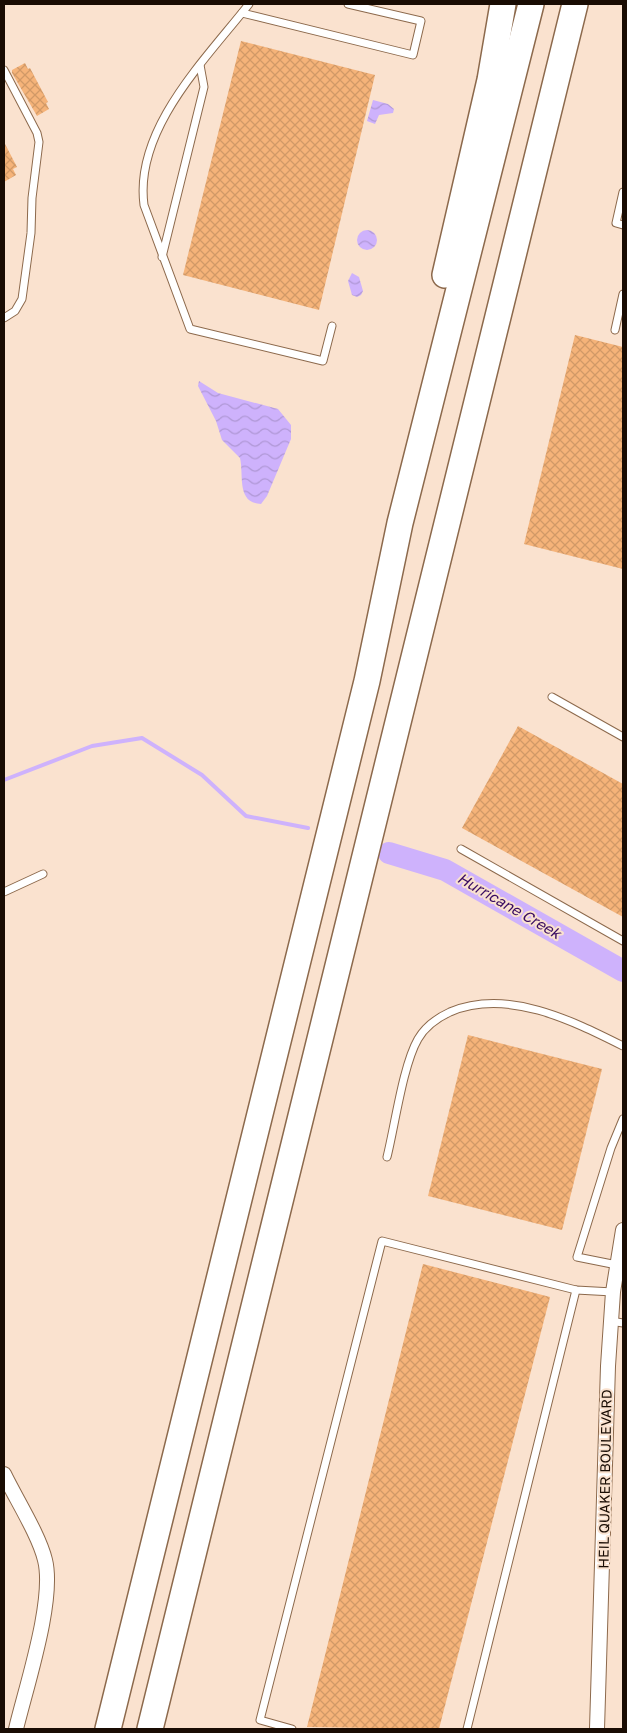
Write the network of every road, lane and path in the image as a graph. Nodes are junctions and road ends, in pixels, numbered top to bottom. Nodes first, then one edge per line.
1 (249, 4) edge
2 (348, 4) edge
3 (503, 4) edge
4 (531, 4) edge
5 (576, 4) edge
6 (242, 13) junction
7 (200, 65) junction
8 (4, 70) edge
9 (623, 192) edge
10 (623, 225) edge
11 (162, 257) junction
12 (623, 294) edge
13 (4, 318) edge
14 (332, 326) dead end
15 (615, 330) dead end
16 (400, 523) junction
17 (552, 697) dead end
18 (623, 737) edge
19 (461, 849) dead end
20 (43, 874) dead end
21 (4, 892) edge
22 (623, 941) edge
23 (623, 1046) edge
24 (623, 1119) edge
25 (387, 1157) dead end
26 (623, 1230) edge
27 (617, 1265) junction
28 (576, 1290) junction
29 (613, 1292) junction
30 (617, 1322) edge
31 (4, 1474) edge
32 (16, 1729) edge
33 (108, 1729) edge
34 (150, 1729) edge
35 (292, 1729) edge
36 (467, 1729) edge
37 (597, 1729) edge

1 - 6 lane
2 - 6 lane
3 - 16 highway
4 - 16 highway
5 - 34 highway
6 - 7 lane
7 - 11 lane
7 - 11 lane
8 - 13 lane
9 - 10 lane
11 - 14 lane
12 - 15 lane
16 - 33 highway
17 - 18 lane
19 - 22 lane
20 - 21 lane
23 - 25 lane
24 - 27 lane
26 - 27 street, HEIL QUAKER BOULEVARD
27 - 29 street, HEIL QUAKER BOULEVARD
28 - 29 lane
28 - 35 lane
28 - 36 lane
29 - 30 street, HEIL QUAKER BOULEVARD
30 - 37 street, HEIL QUAKER BOULEVARD
31 - 32 street

